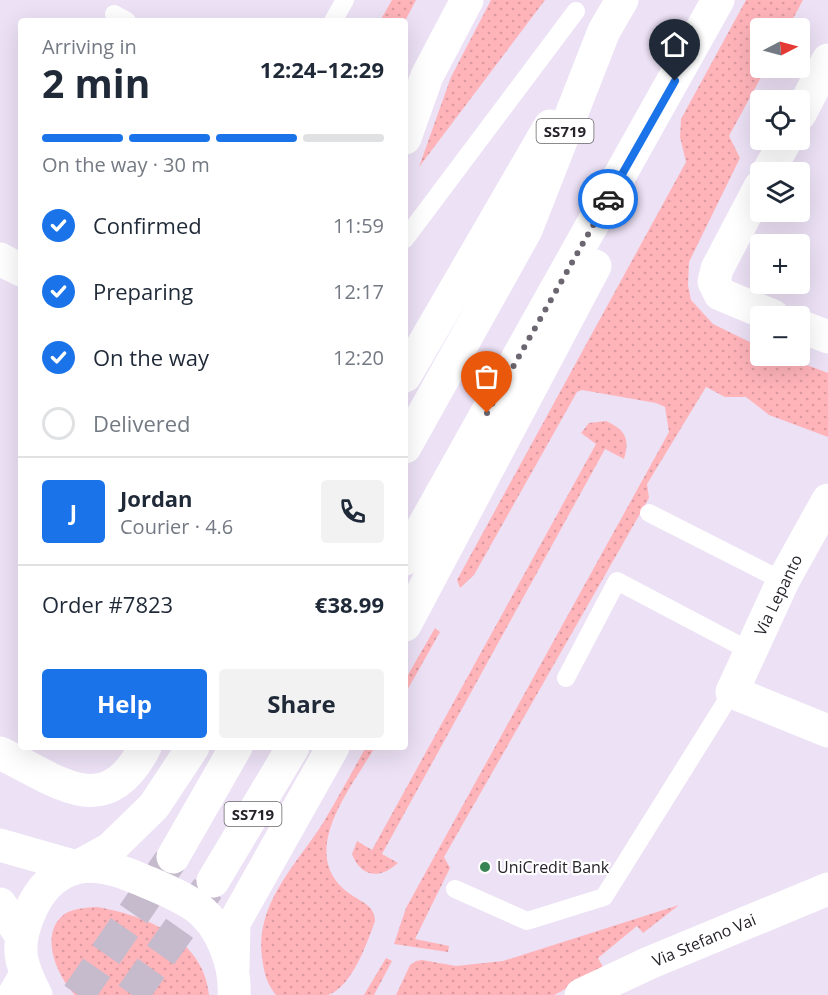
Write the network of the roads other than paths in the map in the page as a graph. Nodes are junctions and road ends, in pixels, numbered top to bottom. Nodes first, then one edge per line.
1 (345, 0) edge
2 (467, 0) edge
3 (617, 0) edge
4 (622, 0) edge
5 (718, 0) edge
6 (576, 11) dead end
7 (335, 18) edge
8 (604, 31) junction
9 (828, 60) edge
10 (675, 81) junction
11 (810, 95) edge
12 (408, 130) edge
13 (750, 206) edge
14 (408, 235) edge
15 (0, 259) edge
16 (18, 268) edge
17 (750, 306) edge
18 (810, 330) edge
19 (828, 337) edge
20 (408, 371) edge
21 (408, 442) edge
22 (828, 500) edge
23 (649, 513) dead end
24 (408, 554) edge
25 (783, 581) junction
26 (408, 619) edge
27 (750, 651) junction
28 (566, 678) dead end
29 (732, 692) junction
30 (828, 731) edge
31 (143, 750) edge
32 (192, 750) edge
33 (234, 750) edge
34 (291, 750) edge
35 (331, 750) edge
36 (0, 753) edge
37 (0, 845) edge
38 (173, 857) tunnel mouth
39 (77, 867) junction
40 (213, 881) tunnel mouth
41 (455, 889) dead end
42 (828, 889) edge
43 (0, 904) edge
44 (20, 934) junction
45 (233, 981) edge
46 (25, 988) edge
47 (261, 995) edge
48 (582, 995) edge

1 - 7 lane
2 - 12 main road
3 - 8 main road
4 - 8 main road, SS719
5 - 10 main road
6 - 14 lane
8 - 20 main road
8 - 21 main road, SS719
9 - 11 main road
10 - 24 main road
10 - 26 main road
13 - 17 main road
15 - 16 main road
18 - 19 main road
22 - 25 main road, Via Lepanto
23 - 25 lane
25 - 27 main road, Via Lepanto
27 - 28 lane
27 - 29 main road, Via Lepanto
29 - 30 main road
29 - 41 lane
31 - 36 main road
32 - 39 main road
33 - 38 main road, SS719
34 - 40 main road, SS719
35 - 45 main road
37 - 39 main road
39 - 44 main road
39 - 45 main road
42 - 48 main road, Via Stefano Vai
43 - 44 main road
44 - 46 main road
45 - 47 main road

